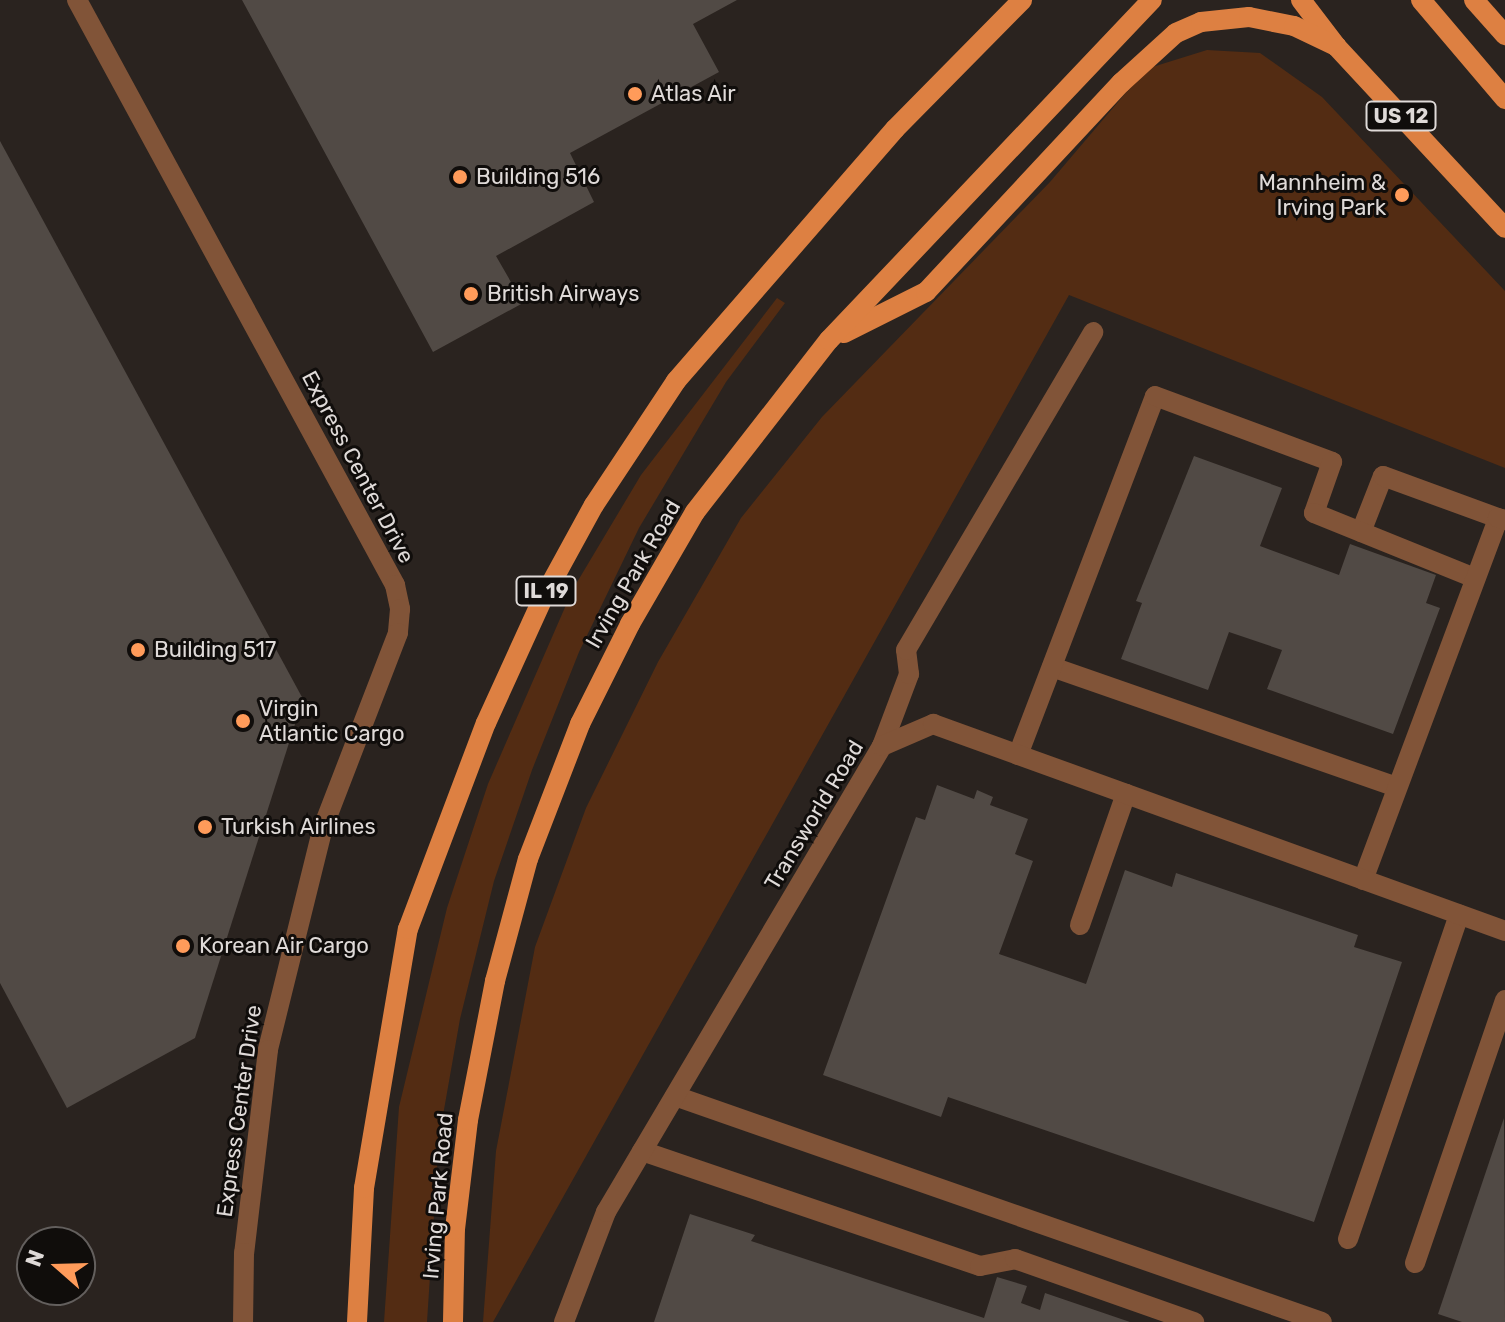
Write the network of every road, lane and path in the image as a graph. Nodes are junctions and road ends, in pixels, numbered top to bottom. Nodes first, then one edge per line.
1 (77, 0) edge
2 (1022, 0) edge
3 (1152, 0) edge
4 (1301, 0) edge
5 (1421, 0) edge
6 (1474, 0) edge
7 (1505, 35) edge
8 (1336, 46) junction
9 (1505, 99) edge
10 (1505, 228) edge
11 (1093, 332) dead end
12 (829, 340) junction
13 (1501, 519) edge
14 (1361, 532) junction
15 (1475, 578) junction
16 (1052, 667) junction
17 (882, 746) junction
18 (1018, 755) junction
19 (1397, 787) junction
20 (1126, 794) junction
21 (1363, 880) junction
22 (1459, 914) junction
23 (1080, 925) dead end
24 (1505, 931) edge
25 (1505, 1000) edge
26 (675, 1096) junction
27 (642, 1151) junction
28 (1348, 1239) dead end
29 (1415, 1263) dead end
30 (243, 1322) edge
31 (357, 1322) edge
32 (453, 1322) edge
33 (564, 1322) edge
34 (1194, 1322) edge
35 (1322, 1322) edge

1 - 30 street, Express Center Drive
2 - 31 main road, IL 19
3 - 12 main road, Irving Park Road
4 - 8 main road, US 12
5 - 9 main road
6 - 7 main road
8 - 10 main road, US 12
8 - 12 main road
11 - 17 street
12 - 32 main road, Irving Park Road
13 - 14 street
13 - 15 street
14 - 15 street
14 - 16 street
15 - 19 street
16 - 18 street
16 - 19 street
17 - 18 street, Transworld Road
17 - 26 street, Transworld Road
18 - 20 street, Transworld Road
19 - 21 street
20 - 21 street, Transworld Road
20 - 23 street
21 - 22 street, Transworld Road
22 - 24 street, Transworld Road
22 - 28 street
25 - 29 street
26 - 27 street, Transworld Road
26 - 35 street
27 - 33 street, Transworld Road
27 - 34 street

